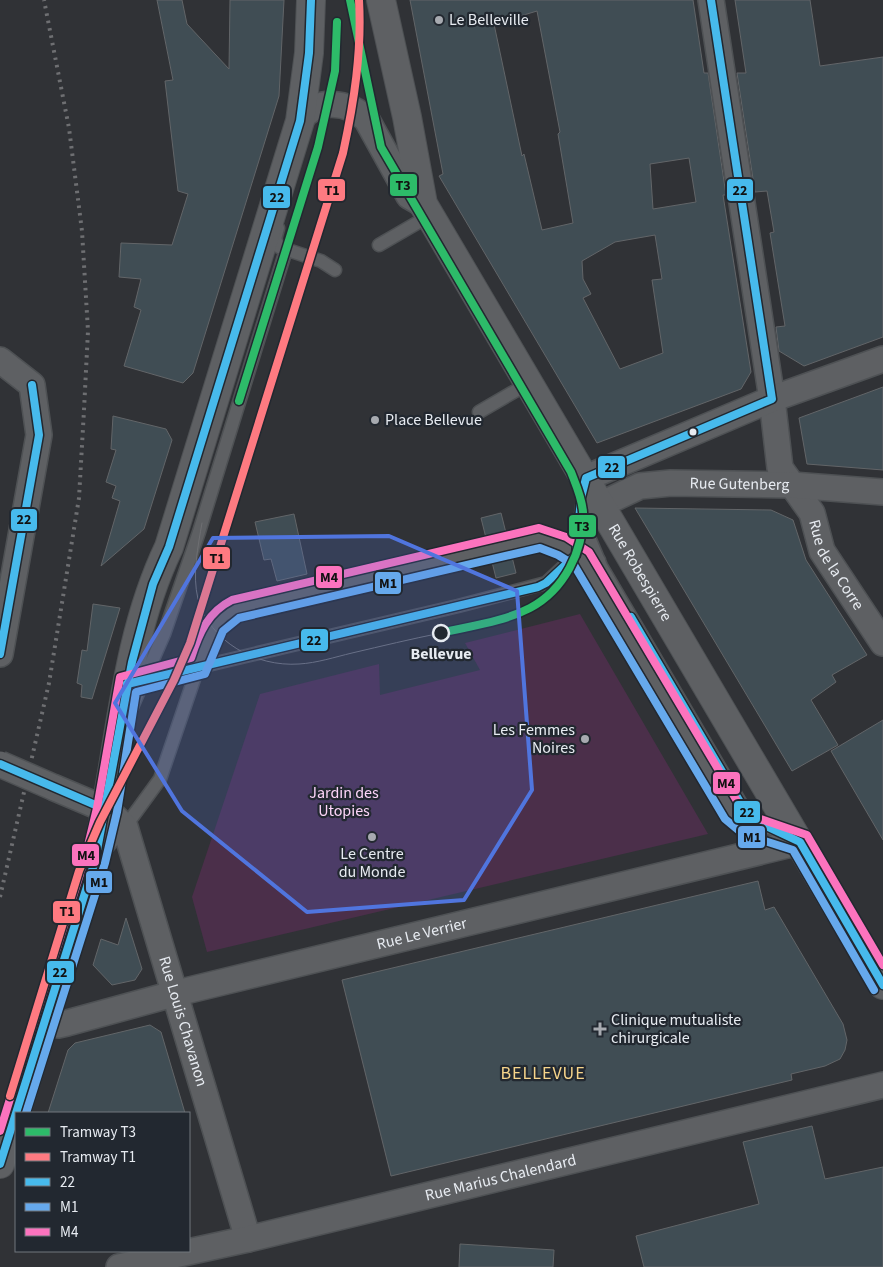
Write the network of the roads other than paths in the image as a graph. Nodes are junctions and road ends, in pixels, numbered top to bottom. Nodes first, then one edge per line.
1 (381, 0) edge
2 (710, 0) edge
3 (312, 2) edge
4 (300, 120) junction
5 (285, 168) junction
6 (420, 205) junction
7 (379, 245) dead end
8 (286, 250) junction
9 (335, 270) dead end
10 (883, 359) edge
11 (0, 360) edge
12 (529, 383) junction
13 (772, 399) junction
14 (479, 412) dead end
15 (586, 478) junction
16 (792, 486) junction
17 (883, 492) edge
18 (600, 505) junction
19 (576, 554) junction
20 (599, 560) junction
21 (883, 643) edge
22 (0, 654) edge
23 (199, 666) junction
24 (136, 682) junction
25 (0, 764) edge
26 (116, 819) junction
27 (800, 842) junction
28 (883, 985) edge
29 (173, 994) junction
30 (44, 1020) junction
31 (883, 1085) edge
32 (16, 1112) edge
33 (15, 1115) edge
34 (0, 1164) edge
35 (248, 1239) junction
36 (188, 1252) edge
37 (190, 1252) edge
38 (119, 1267) edge

1 - 6 main road
2 - 13 street, Rue de la Corre
3 - 4 main road
4 - 5 main road
4 - 6 street
5 - 8 lane
5 - 24 main road
6 - 7 lane
6 - 12 main road
8 - 9 lane
8 - 24 lane
10 - 13 street
11 - 22 street
12 - 14 lane
12 - 15 main road
13 - 15 street
13 - 16 street, Rue de la Corre
15 - 18 main road
15 - 19 lane
16 - 17 street, Rue Gutenberg
16 - 18 street, Rue Gutenberg
16 - 21 street, Rue de la Corre
18 - 20 lane, Rue Robespierre
18 - 27 main road, Rue Robespierre
19 - 20 lane
19 - 23 lane
19 - 23 lane
19 - 27 lane
20 - 27 lane, Rue Robespierre
23 - 24 lane
23 - 26 lane
24 - 26 main road
25 - 26 street, bridge
26 - 29 street, Rue Louis Chavanon
26 - 30 main road
27 - 28 main road, Rue Robespierre
27 - 29 street, Rue Le Verrier
29 - 30 street, Rue Le Verrier
29 - 35 street, Rue Louis Chavanon
30 - 32 main road
31 - 35 street, Rue Marius Chalendard
33 - 34 main road
35 - 37 street, Rue Marius Chalendard
36 - 38 street, Rue Marius Chalendard

